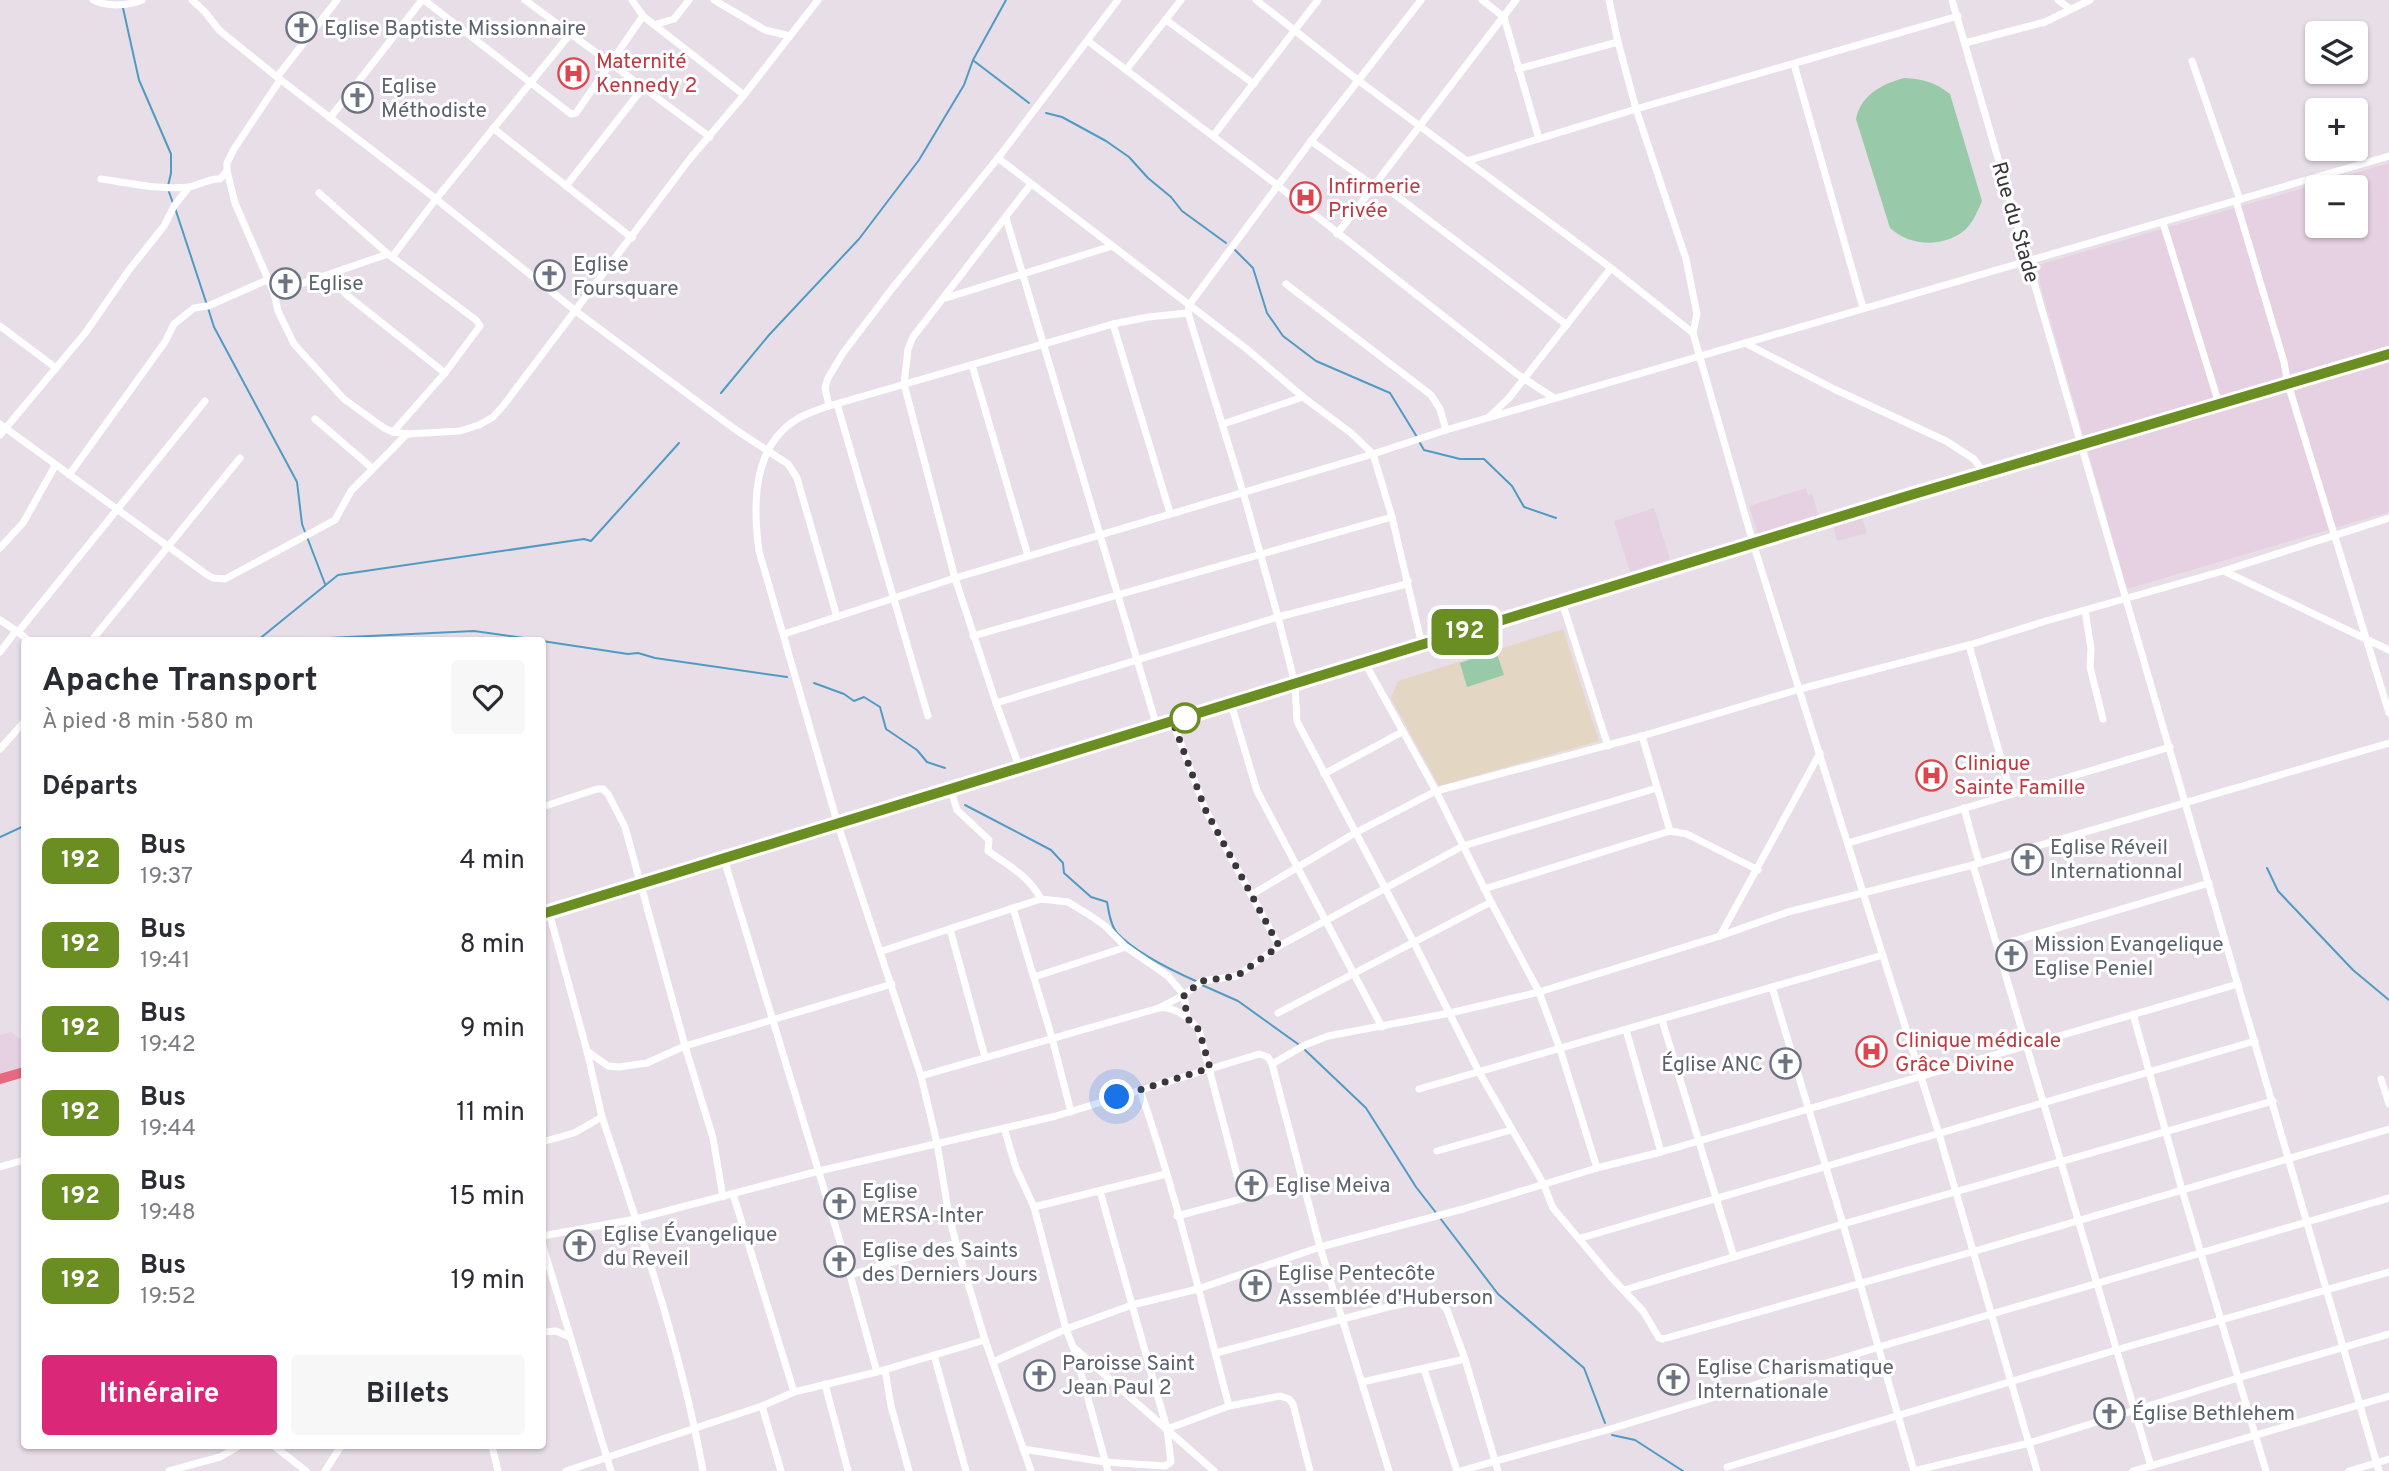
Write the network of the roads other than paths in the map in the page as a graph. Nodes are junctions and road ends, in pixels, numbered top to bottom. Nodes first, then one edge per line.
1 (93, 0) edge
2 (142, 0) edge
3 (192, 0) edge
4 (325, 0) edge
5 (423, 0) edge
6 (526, 0) edge
7 (632, 0) edge
8 (689, 0) edge
9 (713, 0) edge
10 (818, 0) edge
11 (1118, 0) edge
12 (1181, 0) edge
13 (1256, 0) edge
14 (1318, 0) edge
15 (1421, 0) edge
16 (1482, 0) edge
17 (1516, 0) edge
18 (1609, 0) edge
19 (1952, 0) edge
20 (2058, 0) edge
21 (2090, 0) edge
22 (335, 3) edge
23 (2070, 9) junction
24 (643, 16) junction
25 (1958, 16) junction
26 (1504, 17) junction
27 (1166, 20) junction
28 (654, 25) junction
29 (1295, 30) junction
30 (570, 33) junction
31 (790, 36) junction
32 (1088, 41) junction
33 (1618, 42) junction
34 (1965, 43) junction
35 (2192, 61) dead end
36 (610, 64) junction
37 (1794, 64) junction
38 (1518, 69) junction
39 (1126, 70) junction
40 (279, 78) junction
41 (1359, 81) junction
42 (531, 82) junction
43 (1254, 84) junction
44 (642, 89) junction
45 (744, 95) junction
46 (1636, 109) junction
47 (330, 118) junction
48 (1420, 126) junction
49 (493, 128) junction
50 (1213, 136) junction
51 (710, 137) junction
52 (1539, 139) junction
53 (1311, 141) junction
54 (2389, 156) edge
55 (998, 158) junction
56 (1466, 161) junction
57 (227, 171) junction
58 (101, 179) dead end
59 (1031, 184) junction
60 (1375, 184) junction
61 (1277, 185) junction
62 (189, 187) junction
63 (566, 187) junction
64 (319, 192) dead end
65 (436, 198) junction
66 (2238, 201) junction
67 (1006, 218) junction
68 (2163, 223) junction
69 (1337, 234) junction
70 (632, 238) junction
71 (1112, 246) junction
72 (390, 255) junction
73 (2027, 262) junction
74 (1611, 268) junction
75 (338, 272) junction
76 (1022, 275) junction
77 (267, 280) junction
78 (1286, 284) dead end
79 (274, 293) junction
80 (945, 298) junction
81 (1863, 308) junction
82 (1188, 309) junction
83 (577, 312) junction
84 (1113, 324) junction
85 (1567, 325) junction
86 (0, 326) edge
87 (1693, 333) junction
88 (1745, 343) junction
89 (1042, 345) junction
90 (2389, 354) edge
91 (1701, 356) junction
92 (972, 365) junction
93 (56, 368) junction
94 (445, 373) junction
95 (1523, 378) junction
96 (904, 384) junction
97 (2288, 384) junction
98 (1303, 397) junction
99 (1554, 398) junction
100 (205, 401) dead end
101 (2219, 404) junction
102 (833, 405) junction
103 (315, 419) dead end
104 (1486, 420) junction
105 (1223, 424) junction
106 (2, 429) edge
107 (1446, 430) junction
108 (393, 432) junction
109 (407, 434) junction
110 (2081, 444) junction
111 (768, 451) junction
112 (1373, 454) junction
113 (240, 457) dead end
114 (55, 466) junction
115 (372, 468) junction
116 (1984, 473) junction
117 (69, 475) junction
118 (1243, 492) junction
119 (117, 510) junction
120 (1170, 513) junction
121 (1392, 517) junction
122 (2389, 518) edge
123 (2336, 533) junction
124 (1099, 535) junction
125 (1753, 543) junction
126 (169, 546) junction
127 (0, 548) edge
128 (1261, 554) junction
129 (1028, 556) junction
130 (2223, 570) junction
131 (955, 578) junction
132 (1408, 582) junction
133 (1117, 596) junction
134 (892, 598) junction
135 (2125, 598) junction
136 (1563, 602) junction
137 (2085, 610) junction
138 (836, 617) junction
139 (1278, 617) junction
140 (0, 620) edge
141 (17, 632) junction
142 (785, 634) junction
143 (973, 636) junction
144 (24, 637) edge
145 (94, 637) edge
146 (2368, 639) junction
147 (1422, 645) junction
148 (1969, 645) junction
149 (2389, 650) edge
150 (0, 652) edge
151 (1136, 661) junction
152 (1365, 663) junction
153 (1295, 684) junction
154 (1800, 689) junction
155 (996, 703) junction
156 (1231, 704) junction
157 (2389, 713) edge
158 (928, 716) dead end
159 (2103, 719) dead end
160 (1173, 722) junction
161 (21, 725) edge
162 (1157, 727) junction
163 (1402, 732) junction
164 (1642, 737) junction
165 (2389, 743) edge
166 (1608, 746) junction
167 (2170, 747) junction
168 (0, 749) edge
169 (1819, 754) junction
170 (1020, 769) junction
171 (1324, 774) junction
172 (1657, 788) junction
173 (951, 790) junction
174 (1436, 791) junction
175 (2011, 794) junction
176 (2186, 802) junction
177 (546, 806) edge
178 (1964, 808) junction
179 (838, 825) junction
180 (1670, 831) junction
181 (1355, 833) junction
182 (1848, 843) junction
183 (1463, 846) junction
184 (724, 859) junction
185 (1976, 864) junction
186 (1298, 869) junction
187 (1758, 870) junction
188 (2209, 883) junction
189 (639, 885) junction
190 (1386, 889) junction
191 (1484, 889) junction
192 (1863, 892) junction
193 (1251, 895) junction
194 (1041, 899) junction
195 (1491, 902) junction
196 (1013, 908) junction
197 (546, 913) edge
198 (1325, 922) junction
199 (950, 929) junction
200 (1720, 936) junction
201 (1413, 941) junction
202 (1279, 946) junction
203 (1997, 946) junction
204 (1126, 947) junction
205 (882, 951) junction
206 (1883, 955) junction
207 (1353, 973) junction
208 (1034, 977) junction
209 (2238, 984) junction
210 (892, 985) junction
211 (1772, 987) junction
212 (1539, 992) junction
213 (1184, 995) junction
214 (1158, 1008) junction
215 (1278, 1013) dead end
216 (1450, 1013) junction
217 (2133, 1014) junction
218 (1187, 1018) junction
219 (774, 1020) junction
220 (1662, 1020) junction
221 (1382, 1027) junction
222 (1626, 1030) junction
223 (1052, 1038) junction
224 (2255, 1041) junction
225 (2028, 1045) junction
226 (685, 1046) junction
227 (1560, 1049) junction
228 (587, 1051) junction
229 (985, 1057) junction
230 (1272, 1064) junction
231 (1210, 1068) junction
232 (1479, 1072) junction
233 (2149, 1072) junction
234 (21, 1073) edge
235 (921, 1076) junction
236 (1922, 1076) junction
237 (0, 1079) edge
238 (2381, 1079) dead end
239 (1419, 1089) dead end
240 (1140, 1090) junction
241 (2273, 1101) junction
242 (2044, 1103) junction
243 (2389, 1104) edge
244 (1809, 1108) junction
245 (1070, 1112) junction
246 (602, 1116) junction
247 (1004, 1128) junction
248 (2389, 1129) edge
249 (1511, 1130) junction
250 (2165, 1131) junction
251 (1939, 1134) junction
252 (1700, 1140) junction
253 (546, 1141) edge
254 (937, 1143) junction
255 (1437, 1151) dead end
256 (1661, 1152) junction
257 (2288, 1158) junction
258 (21, 1161) edge
259 (2062, 1161) junction
260 (1825, 1165) junction
261 (0, 1167) edge
262 (1597, 1168) junction
263 (818, 1171) junction
264 (1166, 1174) junction
265 (1302, 1182) junction
266 (1543, 1184) junction
267 (2182, 1190) junction
268 (1100, 1191) junction
269 (1955, 1192) junction
270 (733, 1194) junction
271 (723, 1197) junction
272 (1243, 1198) junction
273 (1717, 1198) junction
274 (2389, 1198) edge
275 (1034, 1207) junction
276 (1177, 1216) junction
277 (636, 1219) junction
278 (2078, 1219) junction
279 (2307, 1222) junction
280 (1843, 1224) junction
281 (546, 1235) edge
282 (1581, 1238) junction
283 (956, 1243) junction
284 (1320, 1247) junction
285 (1972, 1252) junction
286 (2202, 1253) junction
287 (546, 1256) edge
288 (1734, 1257) junction
289 (2389, 1272) edge
290 (850, 1275) junction
291 (1860, 1282) junction
292 (2096, 1285) junction
293 (1198, 1289) junction
294 (1624, 1290) junction
295 (2327, 1290) junction
296 (1132, 1305) junction
297 (1992, 1315) junction
298 (1342, 1320) junction
299 (2222, 1320) junction
300 (1066, 1329) junction
301 (546, 1332) edge
302 (2389, 1334) edge
303 (570, 1337) junction
304 (985, 1340) junction
305 (1073, 1348) junction
306 (1879, 1348) junction
307 (2344, 1348) junction
308 (2116, 1350) junction
309 (1216, 1353) junction
310 (934, 1355) junction
311 (1465, 1359) junction
312 (993, 1362) junction
313 (1424, 1369) junction
314 (885, 1370) junction
315 (877, 1373) junction
316 (2238, 1378) junction
317 (1362, 1382) junction
318 (2010, 1382) junction
319 (825, 1384) junction
320 (794, 1392) junction
321 (2389, 1396) edge
322 (2360, 1404) junction
323 (762, 1406) junction
324 (1229, 1406) junction
325 (2133, 1410) junction
326 (1899, 1414) junction
327 (695, 1428) junction
328 (1167, 1429) junction
329 (2256, 1434) junction
330 (2029, 1443) junction
331 (234, 1449) edge
332 (278, 1449) edge
333 (339, 1449) edge
334 (493, 1449) edge
335 (1023, 1449) junction
336 (607, 1457) junction
337 (2389, 1460) edge
338 (1495, 1461) junction
339 (1105, 1462) junction
340 (2151, 1466) junction
341 (1727, 1467) dead end
342 (2378, 1467) edge
343 (169, 1471) edge
344 (306, 1471) edge
345 (325, 1471) edge
346 (498, 1471) edge
347 (566, 1471) edge
348 (611, 1471) edge
349 (703, 1471) edge
350 (781, 1471) edge
351 (848, 1471) edge
352 (909, 1471) edge
353 (966, 1471) edge
354 (1031, 1471) edge
355 (1108, 1471) edge
356 (1214, 1471) edge
357 (1310, 1471) edge
358 (1389, 1471) edge
359 (1459, 1471) edge
360 (1498, 1471) edge
361 (1914, 1471) edge
362 (2037, 1471) edge
363 (2133, 1471) edge
364 (2266, 1471) edge
365 (2349, 1471) edge

1 - 2 street
3 - 40 street
4 - 22 street
5 - 42 street
5 - 47 street
6 - 30 street
7 - 24 street
8 - 28 street
9 - 31 street
10 - 31 street
11 - 32 street
12 - 27 street
13 - 29 street
14 - 29 street
15 - 41 street
16 - 26 street
17 - 26 street
18 - 33 street
19 - 25 street, Rue du Stade
20 - 23 street
21 - 23 street
22 - 40 street
23 - 34 street
24 - 28 street
24 - 36 street
25 - 34 street, Rue du Stade
25 - 37 street
26 - 38 street
26 - 48 street
27 - 39 street
27 - 43 street
28 - 45 street
29 - 41 street
29 - 43 street
30 - 36 street
30 - 42 street
31 - 45 street
32 - 39 street
32 - 55 street
33 - 38 street
33 - 46 street
34 - 73 street, Rue du Stade
35 - 66 street
36 - 42 street
36 - 44 street
37 - 46 street
37 - 81 street
38 - 52 street
39 - 50 street
40 - 47 street
40 - 57 street
41 - 48 street
41 - 53 street
42 - 49 street
43 - 50 street
44 - 51 street
44 - 63 street
45 - 51 street
46 - 52 street
46 - 87 street
47 - 65 street
48 - 56 street
48 - 60 street
49 - 63 street
49 - 65 street
50 - 61 street
51 - 70 street
52 - 56 street
53 - 60 street
53 - 61 street
54 - 66 street
55 - 59 street
55 - 102 street
56 - 74 street
57 - 62 street
57 - 77 street
58 - 62 street
59 - 67 street
59 - 71 street
60 - 69 street
60 - 85 street
61 - 69 street
61 - 82 street
62 - 93 street
63 - 70 street
64 - 72 street
65 - 72 street
65 - 83 street
66 - 68 street
66 - 97 street
67 - 76 street
67 - 80 street
68 - 73 street
68 - 101 street
69 - 95 street
70 - 83 street
71 - 76 street
71 - 82 street
72 - 75 street
72 - 94 street
73 - 81 street
73 - 110 street, Rue du Stade
74 - 85 street
74 - 87 street
75 - 79 street
75 - 94 street
76 - 80 street
76 - 89 street
77 - 79 street
77 - 117 street
78 - 107 street
79 - 108 street
80 - 96 street
81 - 88 street
82 - 84 street
82 - 98 street
82 - 105 street
83 - 109 street
83 - 111 street
84 - 89 street
84 - 120 street
85 - 95 street
86 - 93 street
87 - 91 street
88 - 91 street
88 - 116 street
89 - 92 street
89 - 124 street
90 - 97 highway
91 - 99 street
91 - 125 street
92 - 96 street
92 - 129 street
93 - 106 street
94 - 108 street
95 - 99 street
95 - 104 street
96 - 102 street
96 - 131 street
97 - 101 highway
97 - 123 street
98 - 105 street
98 - 112 street
99 - 104 street
100 - 119 street
101 - 110 highway
102 - 111 street
102 - 134 street
103 - 115 street
104 - 107 street
105 - 118 street
106 - 114 street
107 - 112 street
108 - 109 street
109 - 115 street
110 - 116 highway
110 - 135 street, Rue du Stade
111 - 138 street
111 - 142 street
112 - 118 street
112 - 121 street
113 - 126 street
114 - 117 street
114 - 127 street
115 - 126 street
116 - 125 highway
117 - 119 street
118 - 120 street
118 - 128 street
119 - 126 street
119 - 141 street
120 - 124 street
121 - 128 street
121 - 132 street
122 - 123 street
123 - 130 street
123 - 146 street
124 - 129 street
124 - 133 street
125 - 136 highway
125 - 154 street
126 - 145 street
128 - 133 street
128 - 139 street
129 - 131 street
130 - 135 street
130 - 146 street
131 - 134 street
131 - 143 street
132 - 139 street
132 - 147 street
133 - 143 street
133 - 151 street
134 - 138 street
134 - 158 street
135 - 137 street
135 - 167 street, Rue du Stade
136 - 147 highway
136 - 166 street
137 - 148 street
137 - 159 street
138 - 142 street
139 - 151 street
139 - 153 street
140 - 141 street
141 - 144 street
141 - 150 street
142 - 179 street
143 - 155 street
146 - 149 street
146 - 157 street
147 - 152 highway
148 - 154 street
148 - 175 street
151 - 155 street
151 - 162 street
152 - 153 highway
152 - 163 street
153 - 156 highway
153 - 171 street
154 - 164 street
154 - 169 street
155 - 170 street
156 - 160 highway
156 - 186 street
160 - 162 highway
160 - 193 street
161 - 168 street
162 - 170 highway
163 - 171 street
163 - 174 street
164 - 166 street
164 - 172 street
165 - 176 street
166 - 174 street
167 - 175 street
167 - 176 street, Rue du Stade
169 - 182 street
169 - 187 street
170 - 173 highway
171 - 181 street
172 - 180 street
172 - 183 street
173 - 179 highway
173 - 194 street
174 - 181 street
174 - 183 street
175 - 178 street
176 - 185 street
176 - 188 street, Rue du Stade
177 - 189 street
178 - 182 street
178 - 185 street
179 - 184 highway
179 - 205 street
180 - 187 street
180 - 191 street
181 - 186 street
181 - 190 street
182 - 192 street
183 - 190 street
183 - 191 street
184 - 189 highway
184 - 219 street
185 - 192 street
185 - 203 street
186 - 193 street
186 - 198 street
187 - 200 street
188 - 203 street
188 - 209 street, Rue du Stade
189 - 197 highway
189 - 226 street
190 - 198 street
190 - 201 street
191 - 195 street
192 - 200 street
192 - 206 street
193 - 202 street
194 - 196 street
194 - 204 street
195 - 201 street
195 - 212 street
196 - 199 street
196 - 208 street
197 - 228 street
198 - 202 street
198 - 207 street
199 - 205 street
199 - 229 street
200 - 212 street
201 - 207 street
201 - 216 street
202 - 213 street
203 - 225 street
204 - 208 street
204 - 213 street
205 - 210 street
206 - 211 street
206 - 236 street
207 - 215 street
207 - 221 street
208 - 223 street
209 - 217 street
209 - 224 street, Rue du Stade
210 - 219 street
210 - 235 street
211 - 220 street
211 - 244 street
212 - 216 street
212 - 227 street
213 - 214 street
213 - 218 street
214 - 218 street
214 - 223 street
216 - 221 street
216 - 232 street
217 - 225 street
217 - 233 street
218 - 231 street
219 - 226 street
219 - 263 street
220 - 222 street
220 - 252 street
221 - 230 street
222 - 227 street
222 - 256 street
223 - 229 street
223 - 245 street
224 - 233 street
224 - 241 street, Rue du Stade
225 - 236 street
225 - 242 street
226 - 228 street
226 - 271 street
227 - 232 street
227 - 262 street
228 - 246 street
229 - 235 street
230 - 231 street
230 - 265 street
231 - 240 street
231 - 272 street
232 - 239 street
232 - 249 street
233 - 242 street
233 - 250 street
234 - 237 highway
235 - 254 street
236 - 244 street
236 - 251 street
238 - 243 street
240 - 245 street
240 - 264 street
241 - 250 street
241 - 257 street, Rue du Stade
242 - 251 street
242 - 259 street
244 - 252 street
244 - 260 street
245 - 247 street
246 - 253 street
246 - 277 street
247 - 254 street
247 - 275 street
248 - 257 street
249 - 255 street
249 - 266 street
250 - 259 street
250 - 267 street
251 - 260 street
251 - 269 street
252 - 256 street
252 - 273 street
254 - 263 street
254 - 283 street
256 - 262 street
257 - 267 street
257 - 279 street, Rue du Stade
258 - 261 street
259 - 269 street
259 - 278 street
260 - 273 street
260 - 280 street
262 - 266 street
263 - 270 street
263 - 290 street
264 - 268 street
264 - 276 street
265 - 272 street
265 - 284 street
266 - 282 street
266 - 284 street
267 - 278 street
267 - 286 street
268 - 275 street
268 - 296 street
269 - 280 street
269 - 285 street
270 - 271 street
270 - 320 street
271 - 277 street
272 - 276 street
273 - 282 street
273 - 288 street
274 - 279 street
275 - 300 street
276 - 293 street
277 - 281 street
277 - 327 street
278 - 285 street
278 - 292 street
279 - 286 street
279 - 295 street, Rue du Stade
280 - 288 street
280 - 291 street
282 - 294 street
283 - 290 street
283 - 304 street
284 - 293 street
284 - 298 street
285 - 291 street
285 - 297 street
286 - 292 street
286 - 299 street
287 - 303 street
288 - 294 street
289 - 295 street
290 - 315 street
291 - 294 street
291 - 306 street
292 - 297 street
292 - 308 street
293 - 296 street
293 - 309 street
295 - 299 street
295 - 307 street, Rue du Stade
296 - 300 street
296 - 328 street
297 - 306 street
297 - 318 street
298 - 309 street
298 - 311 street
298 - 317 street
299 - 308 street
299 - 316 street
300 - 305 street
300 - 312 street
301 - 303 street
302 - 307 street
303 - 336 street
304 - 310 street
304 - 312 street
305 - 328 street
305 - 339 street
306 - 326 street
306 - 338 street
307 - 316 street
307 - 322 street, Rue du Stade
308 - 318 street
308 - 325 street
309 - 324 street
310 - 314 street
310 - 353 street
311 - 313 street
311 - 338 street
312 - 335 street
313 - 317 street
313 - 359 street
314 - 315 street
314 - 352 street
315 - 319 street
316 - 325 street
316 - 329 street
317 - 358 street
318 - 326 street
318 - 330 street
319 - 320 street
319 - 351 street
320 - 323 street
321 - 322 street
322 - 329 street
322 - 342 street, Rue du Stade
323 - 327 street
323 - 350 street
324 - 328 street
324 - 357 street
325 - 330 street
325 - 340 street
326 - 341 street
326 - 361 street
327 - 336 street
327 - 349 street
328 - 339 street
328 - 356 street
329 - 340 street
329 - 364 street
330 - 361 street
330 - 362 street
331 - 343 street
332 - 344 street
333 - 345 street
334 - 346 street
335 - 339 street
335 - 354 street
336 - 347 street
336 - 348 street
337 - 342 street
338 - 359 street
338 - 360 street
339 - 355 street
340 - 363 street
342 - 365 street

